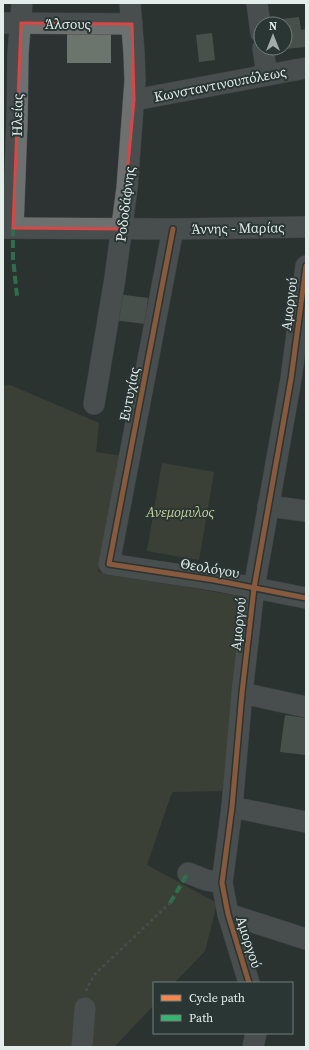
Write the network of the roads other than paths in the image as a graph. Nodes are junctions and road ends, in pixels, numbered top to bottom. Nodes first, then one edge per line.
1 (22, 3) edge
2 (130, 3) edge
3 (257, 3) edge
4 (259, 16) edge
5 (12, 23) edge
6 (132, 24) junction
7 (264, 56) edge
8 (306, 68) edge
9 (267, 75) junction
10 (134, 100) junction
11 (306, 227) edge
12 (8, 228) edge
13 (122, 229) junction
14 (173, 229) junction
15 (306, 266) edge
16 (94, 404) dead end
17 (268, 506) junction
18 (306, 510) edge
19 (109, 564) joint
20 (254, 588) junction
21 (306, 598) edge
22 (242, 693) junction
23 (306, 707) edge
24 (232, 807) junction
25 (306, 822) edge
26 (188, 873) dead end
27 (222, 883) junction
28 (228, 914) junction
29 (306, 939) edge
30 (249, 982) edge
31 (85, 1008) road end
32 (256, 1034) edge
33 (82, 1047) edge
34 (253, 1047) edge

1 - 5 street, Ηλείας
2 - 6 street, Ροδοδάφνης
3 - 4 street
5 - 6 street, Άλσους
5 - 12 street, Ηλείας
6 - 10 street, Ροδοδάφνης
7 - 9 street
8 - 9 street, Κωνσταντινουπόλεως
9 - 10 street, Κωνσταντινουπόλεως
10 - 13 street, Ροδοδάφνης
11 - 14 street, Άννης - Μαρίας
12 - 13 street, Άννης - Μαρίας
13 - 14 street, Άννης - Μαρίας
13 - 16 street, Ροδοδάφνης
14 - 19 street, Ευτυχίας
15 - 17 street, Αμοργού
17 - 18 street
17 - 20 street, Αμοργού
19 - 20 street, Θεολόγου
20 - 21 street, Θεολόγου
20 - 22 street, Αμοργού
22 - 23 street
22 - 24 street, Αμοργού
24 - 25 street
24 - 27 street, Αμοργού
26 - 27 street
27 - 28 street, Αμοργού
28 - 29 street
28 - 30 street, Αμοργού
31 - 33 street
32 - 34 street

